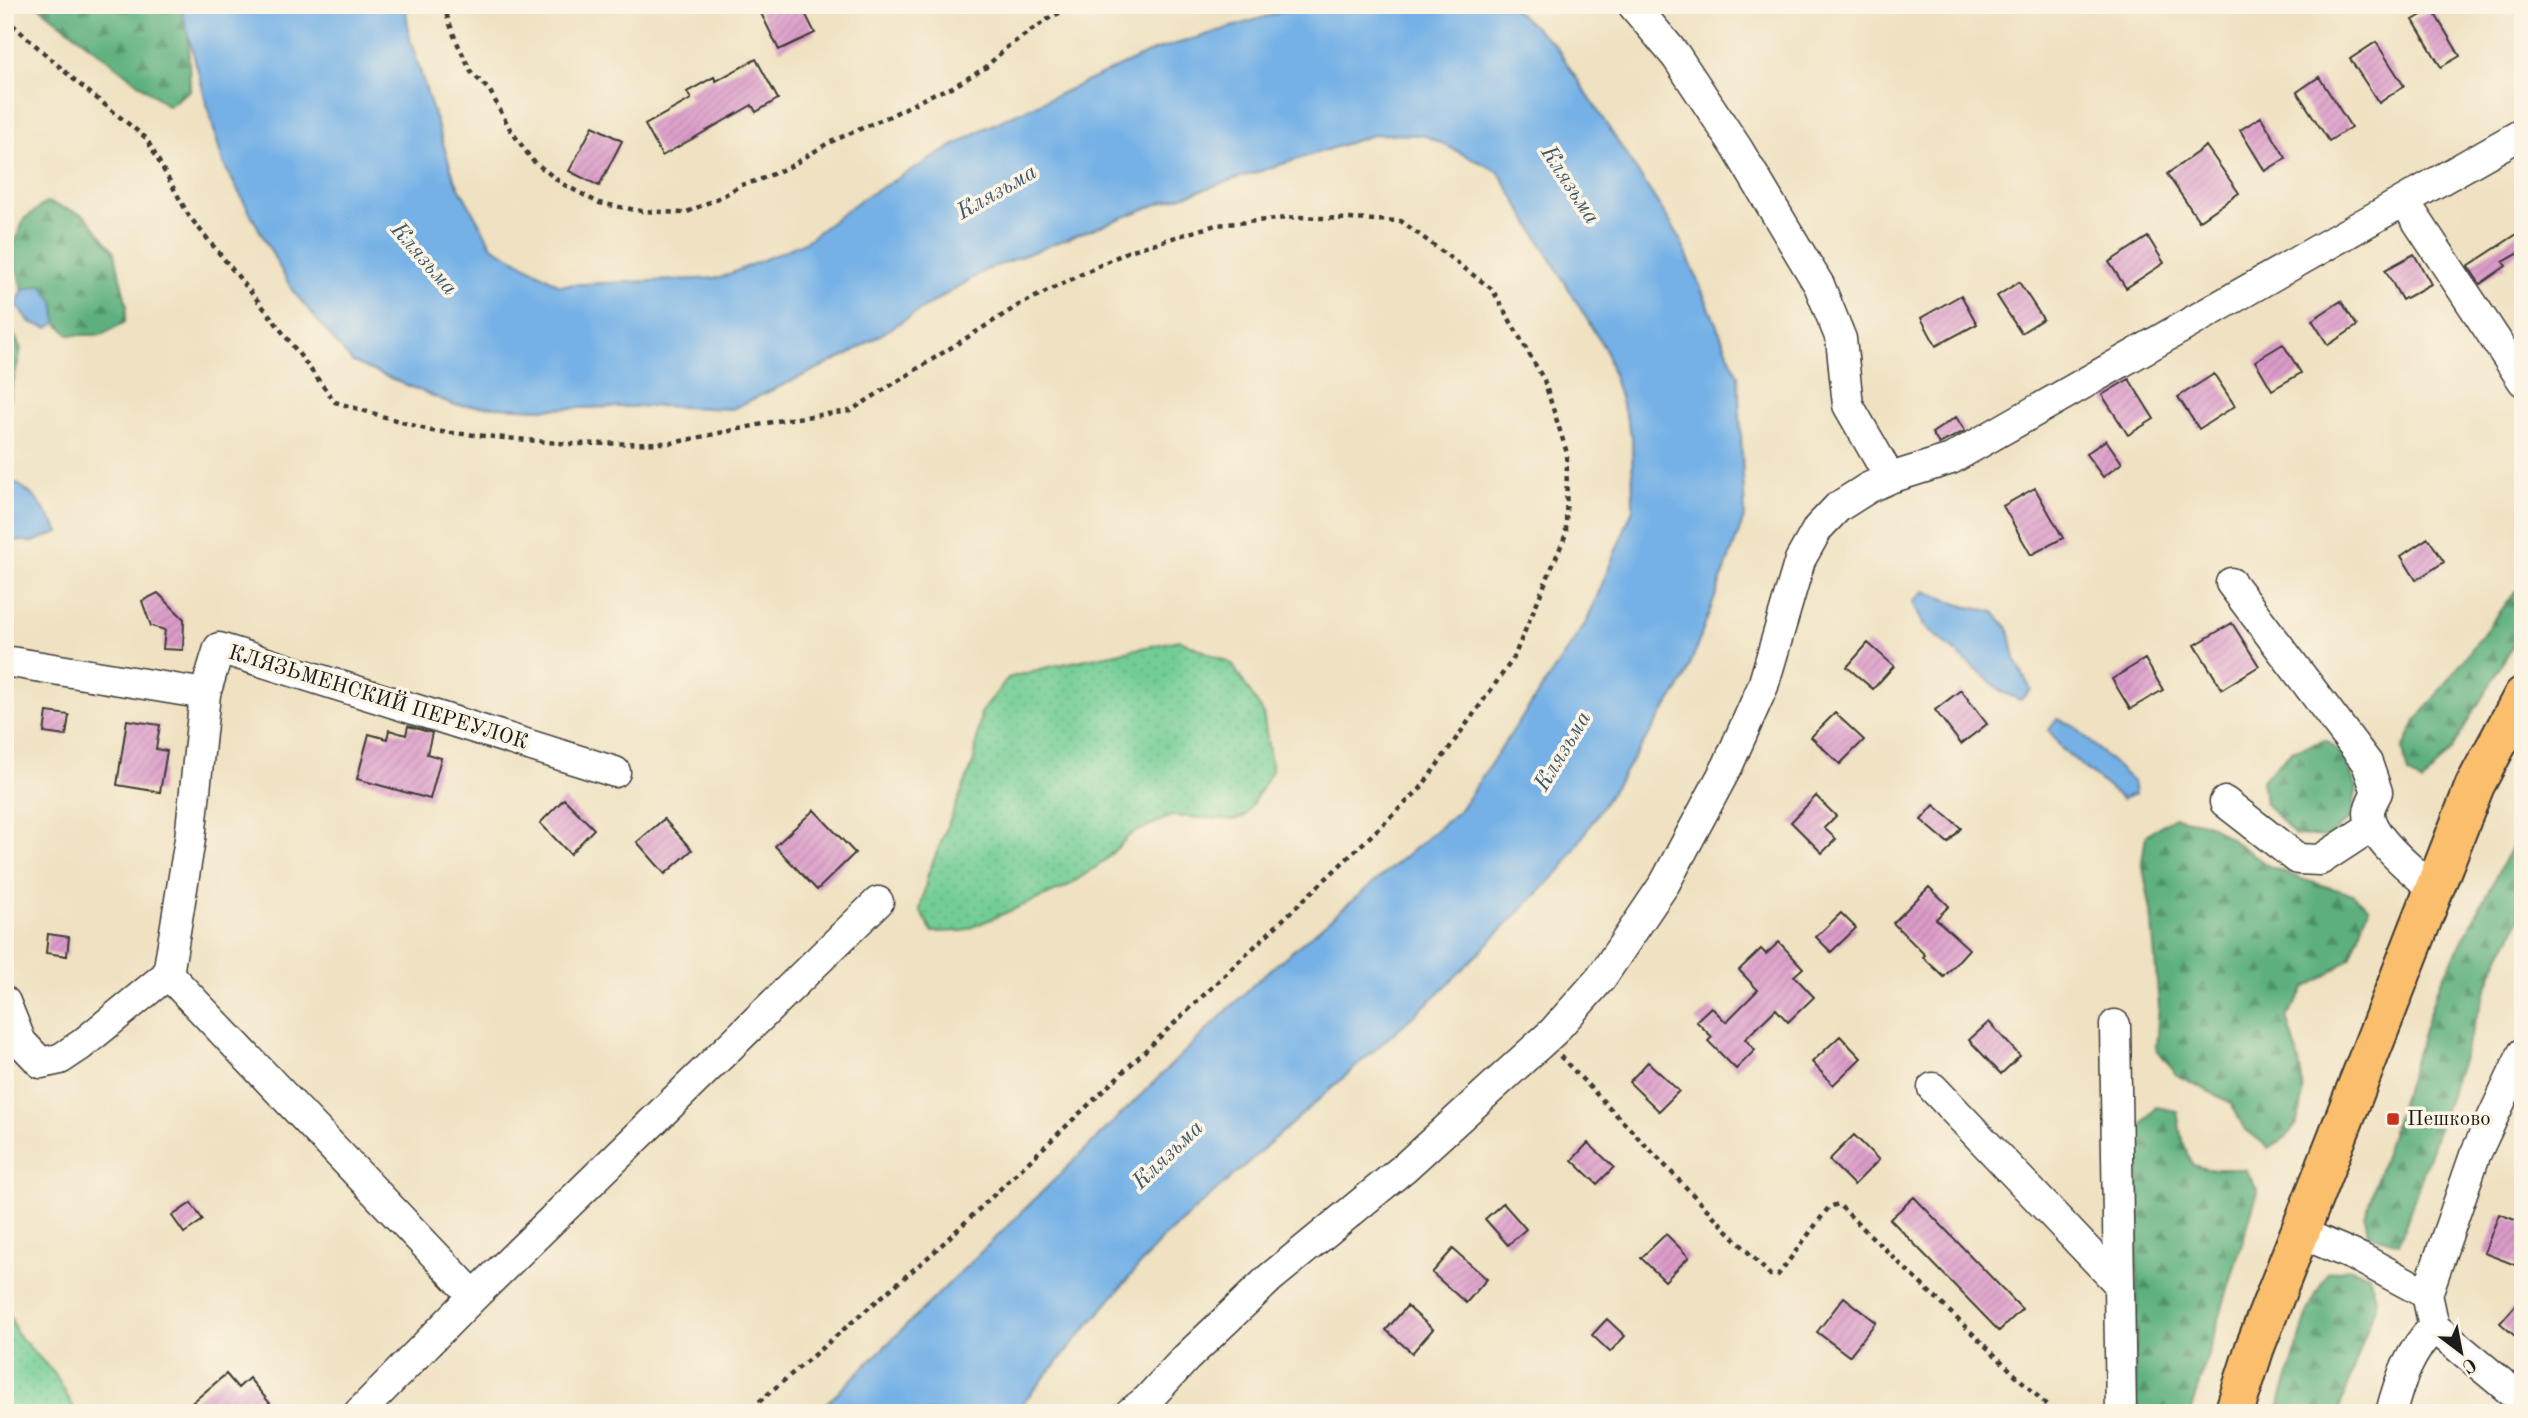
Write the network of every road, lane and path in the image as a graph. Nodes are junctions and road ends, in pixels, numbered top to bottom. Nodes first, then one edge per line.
1 (443, 5) edge
2 (1076, 5) edge
3 (1633, 5) edge
4 (5, 18) edge
5 (2523, 133) edge
6 (2404, 201) junction
7 (2523, 381) edge
8 (1890, 478) junction
9 (2231, 583) dead end
10 (5, 661) edge
11 (205, 694) junction
12 (2523, 696) edge
13 (615, 772) dead end
14 (2225, 802) dead end
15 (2372, 826) junction
16 (2435, 890) junction
17 (878, 902) dead end
18 (168, 974) junction
19 (5, 1002) edge
20 (2115, 1025) dead end
21 (1544, 1040) junction
22 (2523, 1054) edge
23 (1933, 1088) dead end
24 (2301, 1233) junction
25 (2119, 1284) junction
26 (2427, 1294) junction
27 (474, 1296) junction
28 (2434, 1327) junction
29 (2523, 1401) edge
30 (359, 1413) edge
31 (746, 1413) edge
32 (1130, 1413) edge
33 (2055, 1413) edge
34 (2121, 1413) edge
35 (2234, 1413) edge
36 (2391, 1413) edge

1 - 2 path
3 - 8 street
4 - 31 path
5 - 6 street
6 - 7 street
6 - 8 street
8 - 21 street
9 - 15 street
10 - 11 street
11 - 13 street, КЛЯЗЬМЕНСКИЙ ПЕРЕУЛОК
11 - 18 street
12 - 16 highway
14 - 15 street
15 - 16 street
16 - 24 highway
17 - 27 street
18 - 19 street
18 - 27 street
20 - 25 street
21 - 32 street
21 - 33 path
22 - 26 street
23 - 25 street
24 - 26 street
24 - 35 highway
25 - 34 street
26 - 28 street
27 - 30 street
28 - 29 street
28 - 36 street

